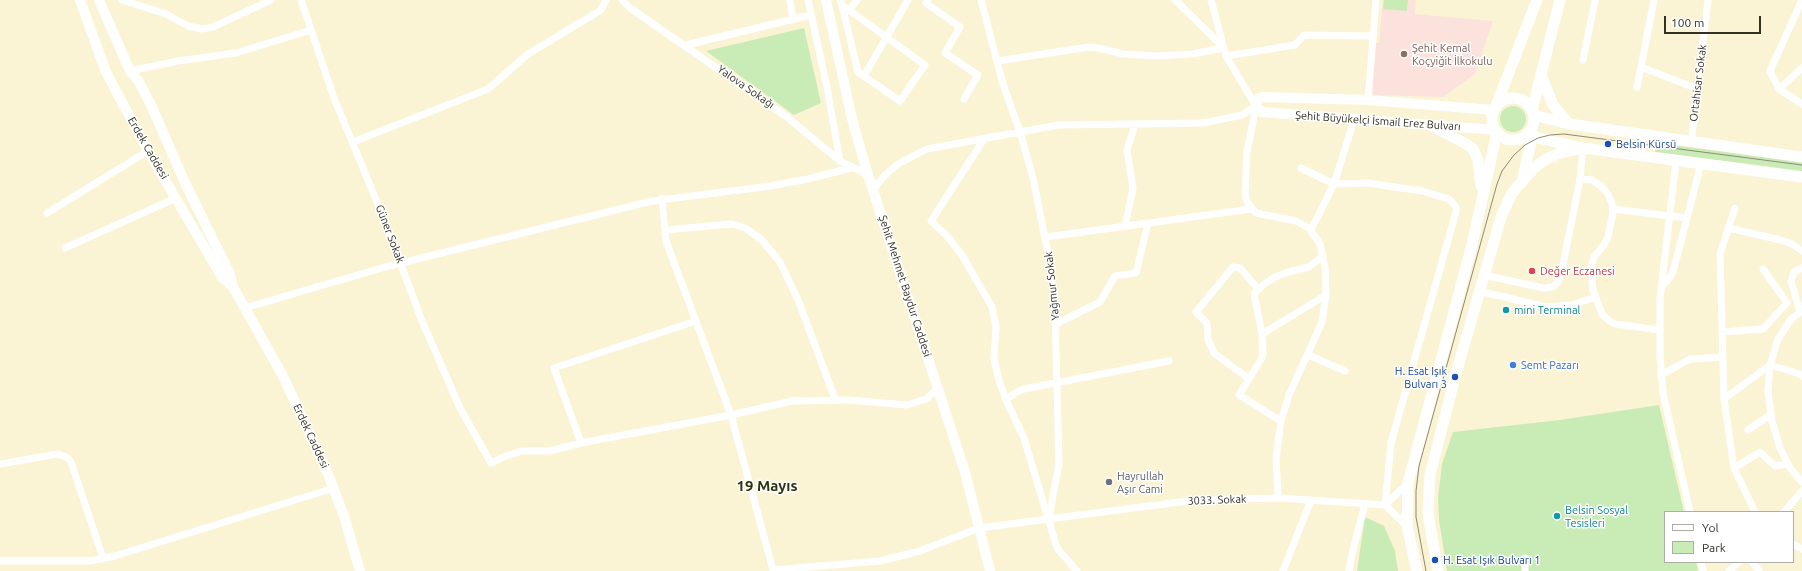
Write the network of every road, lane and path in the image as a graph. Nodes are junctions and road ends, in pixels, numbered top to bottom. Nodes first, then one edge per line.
1 (80, 0) edge
2 (100, 0) edge
3 (122, 0) edge
4 (271, 0) edge
5 (301, 0) edge
6 (606, 0) edge
7 (622, 0) edge
8 (790, 0) edge
9 (808, 0) edge
10 (826, 0) edge
11 (857, 0) edge
12 (908, 0) edge
13 (928, 0) edge
14 (982, 0) edge
15 (1175, 0) edge
16 (1211, 0) edge
17 (1376, 0) edge
18 (1536, 0) edge
19 (1560, 0) edge
20 (1595, 0) edge
21 (1654, 0) edge
22 (1708, 0) edge
23 (1802, 0) edge
24 (841, 2) edge
25 (849, 10) junction
26 (812, 15) junction
27 (793, 20) junction
28 (311, 30) junction
29 (886, 36) junction
30 (1372, 36) junction
31 (686, 45) junction
32 (1224, 48) junction
33 (1226, 56) junction
34 (1583, 60) dead end
35 (997, 61) junction
36 (1641, 67) junction
37 (1802, 68) edge
38 (130, 71) junction
39 (1542, 75) junction
40 (864, 76) junction
41 (1637, 87) dead end
42 (1698, 89) junction
43 (1779, 89) junction
44 (964, 99) dead end
45 (1368, 100) junction
46 (1802, 104) edge
47 (1495, 108) junction
48 (1259, 109) junction
49 (1533, 113) junction
50 (1354, 120) junction
51 (1569, 124) junction
52 (1135, 125) junction
53 (1430, 125) junction
54 (1496, 131) junction
55 (1020, 132) junction
56 (1528, 133) junction
57 (984, 139) junction
58 (353, 142) junction
59 (1691, 142) junction
60 (1583, 148) junction
61 (148, 151) junction
62 (1802, 157) edge
63 (840, 161) junction
64 (1676, 161) junction
65 (1701, 164) junction
66 (851, 168) junction
67 (1300, 168) dead end
68 (868, 175) junction
69 (1802, 177) edge
70 (1523, 179) junction
71 (1580, 179) junction
72 (1334, 184) junction
73 (873, 190) junction
74 (176, 198) junction
75 (662, 198) junction
76 (1481, 203) junction
77 (1736, 208) dead end
78 (1251, 209) junction
79 (1613, 209) junction
80 (47, 213) dead end
81 (1670, 216) junction
82 (1686, 218) junction
83 (1148, 223) junction
84 (1125, 226) junction
85 (1728, 228) junction
86 (665, 230) junction
87 (1311, 230) junction
88 (1046, 237) junction
89 (65, 248) dead end
90 (1802, 251) edge
91 (1323, 256) junction
92 (400, 263) junction
93 (1802, 268) edge
94 (1763, 269) dead end
95 (1483, 275) junction
96 (1662, 286) junction
97 (233, 287) junction
98 (1258, 289) junction
99 (1479, 291) junction
100 (1326, 295) junction
101 (1595, 297) junction
102 (245, 308) junction
103 (1801, 311) edge
104 (696, 321) junction
105 (1056, 324) junction
106 (1659, 330) junction
107 (1723, 332) junction
108 (1262, 334) junction
109 (1308, 355) junction
110 (1723, 357) junction
111 (1169, 361) dead end
112 (1770, 365) junction
113 (1345, 371) dead end
114 (1802, 374) edge
115 (1661, 375) junction
116 (1249, 378) junction
117 (1058, 384) junction
118 (938, 388) junction
119 (835, 399) junction
120 (1724, 399) junction
121 (1006, 400) junction
122 (731, 415) junction
123 (1770, 415) junction
124 (1281, 421) junction
125 (1748, 430) dead end
126 (581, 443) junction
127 (0, 464) edge
128 (1788, 464) junction
129 (1734, 468) junction
130 (1408, 482) junction
131 (1802, 482) edge
132 (334, 488) junction
133 (1802, 491) edge
134 (1278, 498) junction
135 (1311, 500) junction
136 (1366, 504) junction
137 (1385, 505) junction
138 (1690, 511) edge
139 (1755, 511) edge
140 (1785, 511) edge
141 (1049, 517) junction
142 (1407, 526) junction
143 (979, 528) junction
144 (103, 558) dead end
145 (1525, 558) dead end
146 (0, 561) edge
147 (1738, 563) edge
148 (1753, 563) edge
149 (360, 571) edge
150 (990, 571) edge
151 (1077, 571) edge
152 (1283, 571) edge
153 (1349, 571) edge
154 (1417, 571) edge
155 (1438, 571) edge
156 (1525, 571) edge
157 (1729, 571) edge
158 (1760, 571) edge

1 - 61 street, Erdek Caddesi
2 - 38 street, Erdek Caddesi
3 - 4 street
5 - 28 street, Güner Sokak
6 - 58 street
7 - 31 street, Yalova Sokağı
8 - 27 street
9 - 26 street
10 - 68 street, Şehit Mehmet Baydur Caddesi
11 - 25 street
12 - 29 street
13 - 44 street
14 - 35 street, Yağmur Sokak
15 - 32 street
16 - 32 street
17 - 30 street
18 - 47 main road
19 - 39 main road
20 - 34 street
21 - 36 street
22 - 42 street, Ortahisar Sokak
23 - 43 street
24 - 25 street
24 - 40 street
25 - 29 street
26 - 27 street
26 - 63 street
27 - 31 street
28 - 38 street
28 - 58 street, Güner Sokak
29 - 40 street
29 - 40 street
30 - 33 street
30 - 45 street
31 - 63 street, Yalova Sokağı
32 - 33 street
32 - 35 street
33 - 48 street
35 - 55 street, Yağmur Sokak
36 - 41 street
36 - 42 street
37 - 43 street
38 - 97 street, Erdek Caddesi
39 - 49 main road
39 - 51 main road
42 - 59 street, Ortahisar Sokak
43 - 46 street
45 - 47 street, Şehit Büyükelçi İsmail Erez Bulvarı
45 - 48 street, Şehit Büyükelçi İsmail Erez Bulvarı
47 - 49 main road
47 - 54 main road
48 - 50 street, Şehit Büyükelçi İsmail Erez Bulvarı
48 - 52 street
48 - 78 street
49 - 51 main road
49 - 56 main road
50 - 53 street, Şehit Büyükelçi İsmail Erez Bulvarı
50 - 72 street
51 - 59 main road
52 - 55 street
52 - 84 street
53 - 54 street, Şehit Büyükelçi İsmail Erez Bulvarı
53 - 76 main road
54 - 56 main road
54 - 76 main road
55 - 57 street
55 - 88 street, Yağmur Sokak
56 - 60 main road
56 - 70 main road
57 - 73 street
57 - 121 street
58 - 92 street, Güner Sokak
59 - 62 main road
60 - 64 main road
60 - 70 main road
60 - 71 street
61 - 74 street, Erdek Caddesi
61 - 80 street
63 - 66 street, Yalova Sokağı
64 - 65 main road
64 - 81 street
65 - 69 main road
65 - 82 street
66 - 68 street, Yalova Sokağı
66 - 75 street
67 - 72 street
68 - 73 street, Şehit Mehmet Baydur Caddesi
70 - 95 main road
71 - 79 street
71 - 95 street
72 - 87 street
72 - 137 street
73 - 118 street, Şehit Mehmet Baydur Caddesi
74 - 89 street
74 - 97 street, Erdek Caddesi
75 - 86 street
75 - 92 street
76 - 130 main road
77 - 85 street
78 - 83 street
78 - 87 street
79 - 81 street
79 - 101 street
81 - 82 street
81 - 96 street
82 - 96 street
83 - 84 street
83 - 105 street
84 - 88 street
85 - 90 street
85 - 107 street
86 - 104 street
86 - 119 street
87 - 91 street
88 - 105 street, Yağmur Sokak
91 - 98 street
91 - 100 street
92 - 102 street
92 - 126 street, Güner Sokak
93 - 103 street
94 - 107 street
95 - 99 main road
96 - 106 street
97 - 102 street, Erdek Caddesi
98 - 108 street
98 - 116 street
99 - 101 street
99 - 155 main road
100 - 108 street
100 - 109 street
101 - 106 street
102 - 132 street, Erdek Caddesi
103 - 112 street
104 - 122 street
104 - 126 street
105 - 117 street, Yağmur Sokak
106 - 115 street
107 - 110 street
108 - 116 street
109 - 113 street
109 - 124 street
110 - 115 street
110 - 120 street
111 - 117 street
112 - 114 street
112 - 120 street
112 - 123 street
115 - 138 street
116 - 124 street
117 - 121 street
117 - 141 street, Yağmur Sokak
118 - 119 street
118 - 143 street, Şehit Mehmet Baydur Caddesi
119 - 122 street
120 - 129 street
121 - 141 street
122 - 126 street
122 - 143 street, 3033. Sokak
123 - 125 street
123 - 128 street
124 - 134 street
127 - 144 street
128 - 129 street
128 - 131 street
129 - 139 street
130 - 137 street
130 - 142 main road
132 - 146 street
132 - 149 street, Erdek Caddesi
133 - 140 street
134 - 135 street, 3033. Sokak
134 - 141 street, 3033. Sokak
135 - 136 street, 3033. Sokak
135 - 152 street
136 - 137 street, 3033. Sokak
136 - 153 street
137 - 142 street
141 - 143 street, 3033. Sokak
141 - 151 street, Yağmur Sokak
142 - 154 main road
143 - 150 street, Şehit Mehmet Baydur Caddesi
145 - 156 street
147 - 157 street
148 - 158 street

